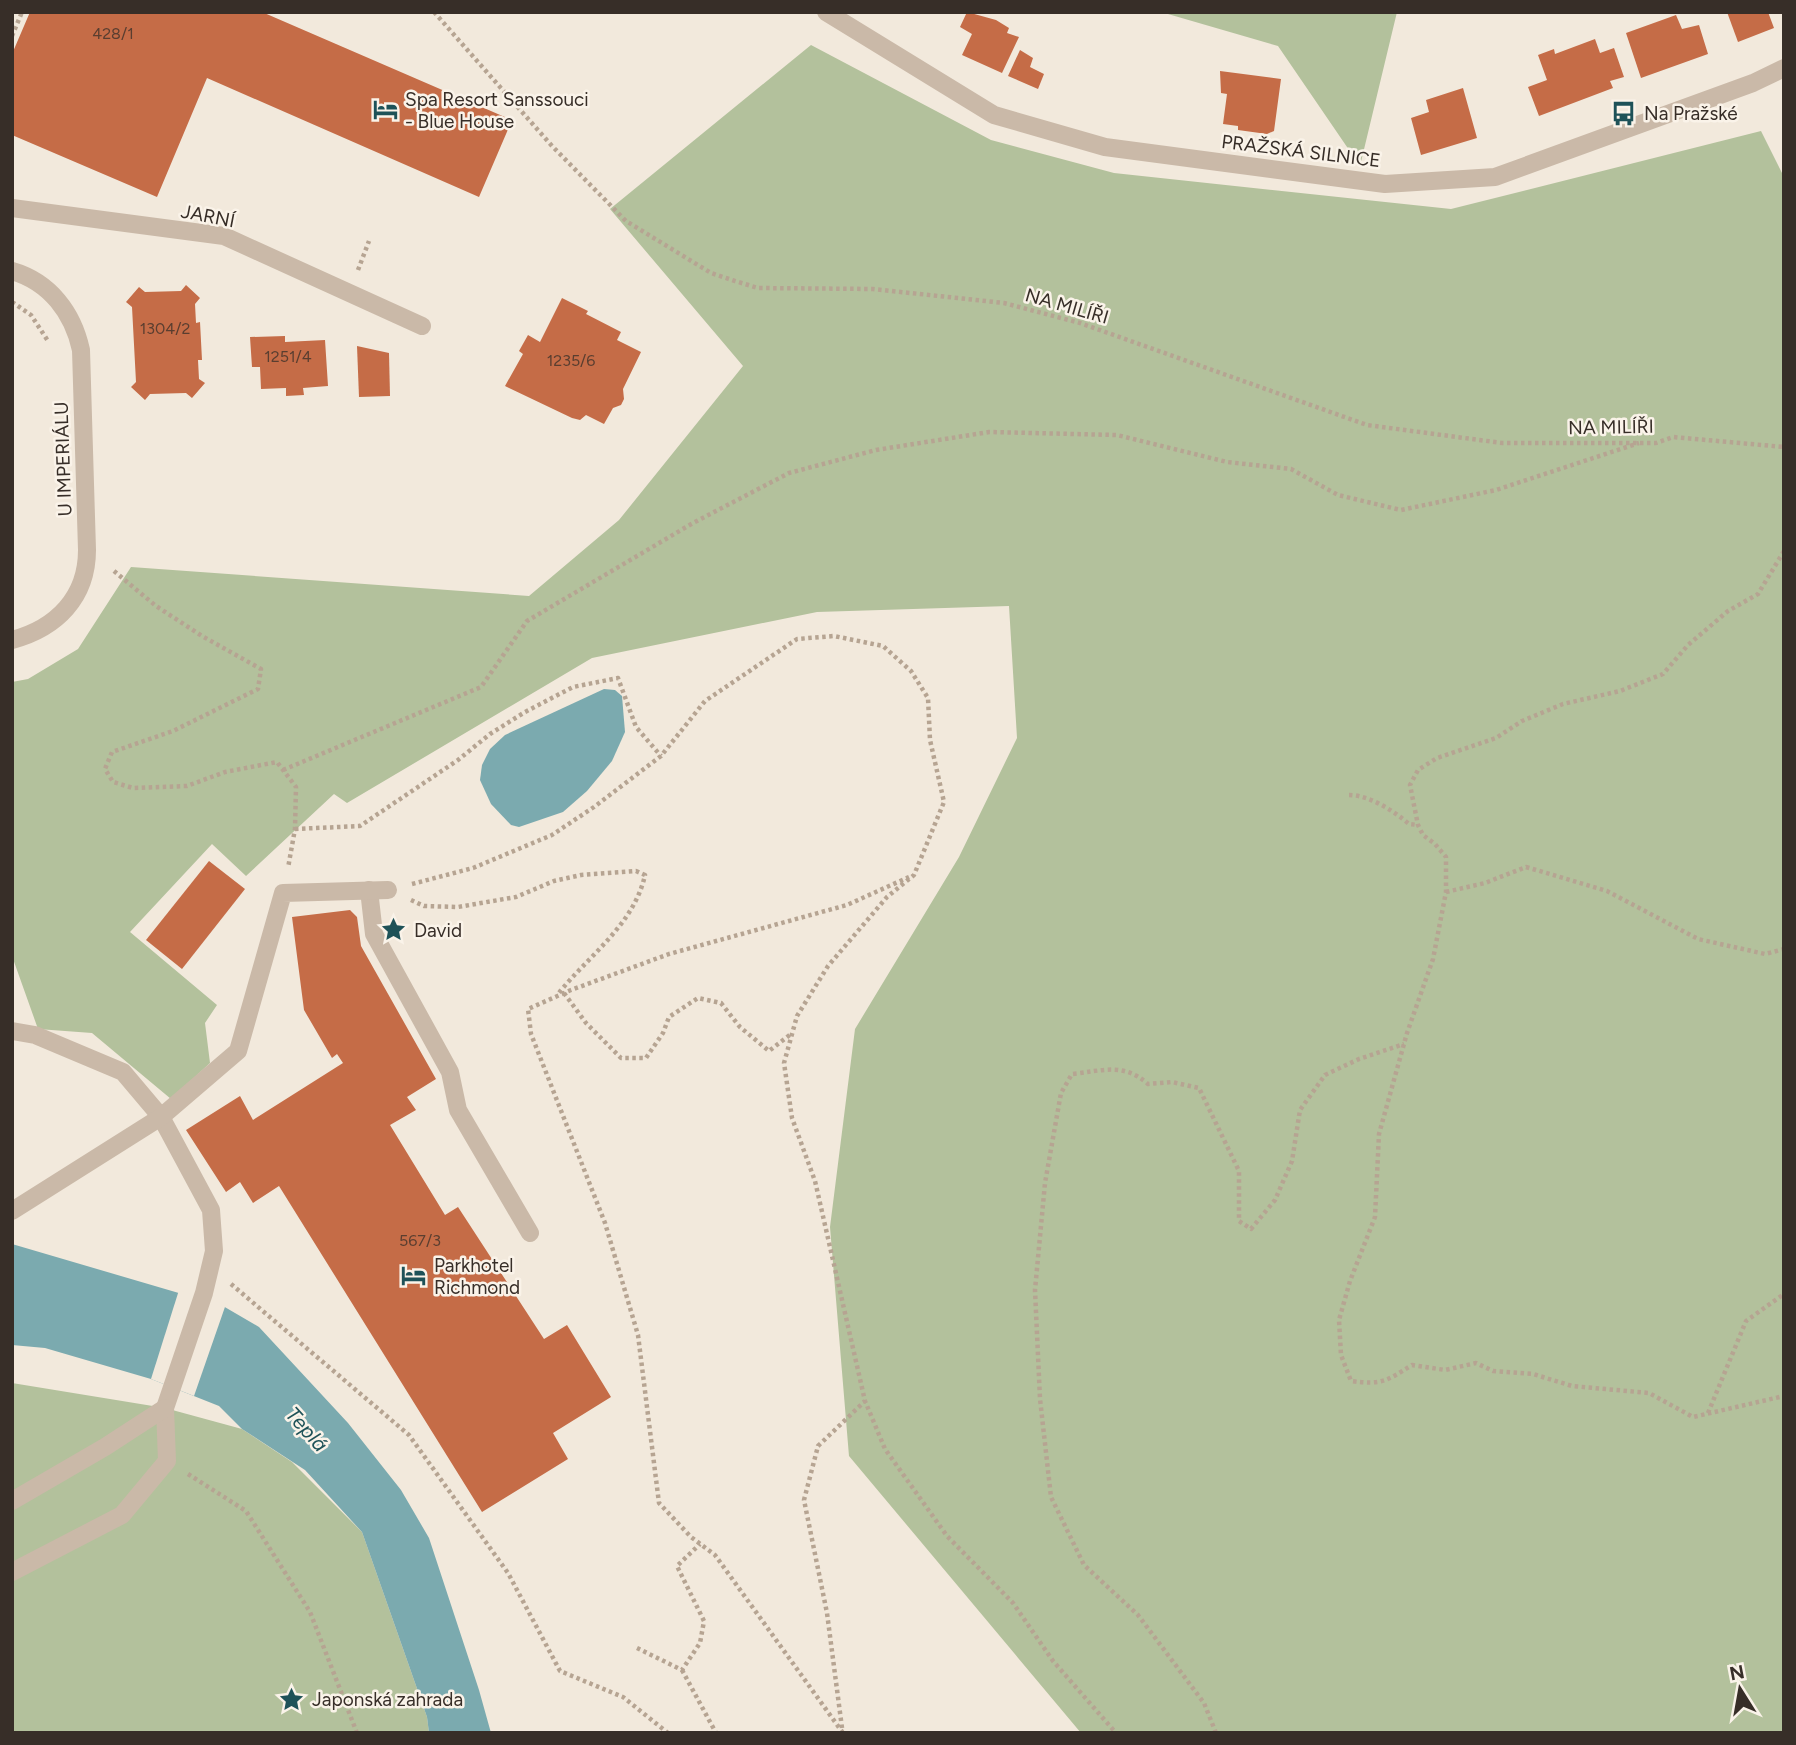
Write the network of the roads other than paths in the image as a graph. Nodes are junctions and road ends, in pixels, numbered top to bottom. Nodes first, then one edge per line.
1 (826, 12) edge
2 (1784, 68) edge
3 (12, 208) edge
4 (12, 271) edge
5 (422, 326) dead end
6 (12, 640) edge
7 (388, 890) road end
8 (369, 891) junction
9 (12, 1031) edge
10 (161, 1117) junction
11 (12, 1211) edge
12 (530, 1233) dead end
13 (165, 1408) junction
14 (12, 1501) edge
15 (12, 1572) edge

1 - 2 street, PRAŽSKÁ SILNICE
3 - 5 street, JARNÍ
4 - 6 street, U IMPERIÁLU
7 - 8 street
8 - 10 street
8 - 12 street
9 - 10 street
10 - 11 street
10 - 13 street
13 - 14 street
13 - 15 street

